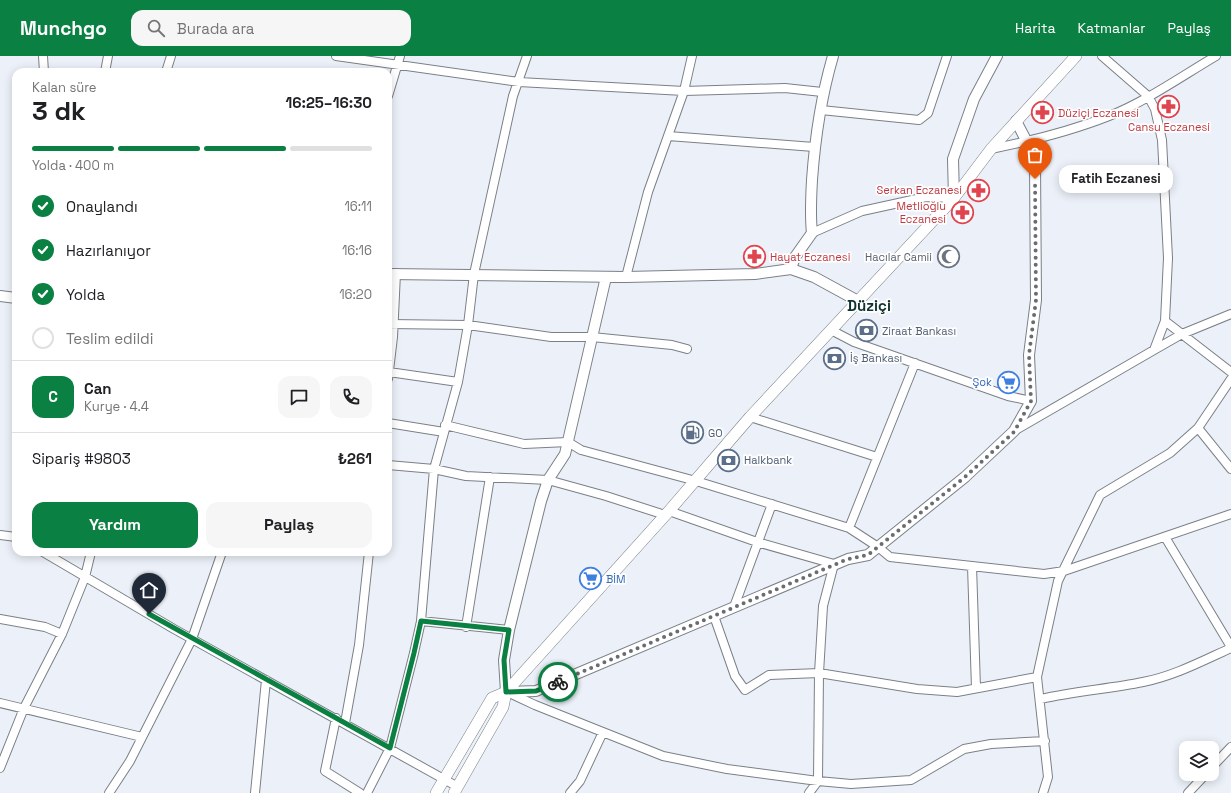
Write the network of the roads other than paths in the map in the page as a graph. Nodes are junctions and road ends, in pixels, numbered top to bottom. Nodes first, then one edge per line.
1 (43, 56) edge
2 (108, 56) edge
3 (170, 56) edge
4 (336, 56) edge
5 (400, 56) edge
6 (527, 56) edge
7 (692, 56) edge
8 (833, 56) edge
9 (947, 56) edge
10 (1076, 56) edge
11 (1102, 56) edge
12 (1216, 56) edge
13 (994, 57) edge
14 (398, 65) junction
15 (44, 68) edge
16 (106, 68) edge
17 (167, 68) edge
18 (519, 82) junction
19 (392, 84) edge
20 (684, 91) junction
21 (822, 92) junction
22 (1148, 96) junction
23 (821, 110) junction
24 (1016, 121) junction
25 (668, 136) junction
26 (1027, 142) junction
27 (814, 147) junction
28 (991, 149) junction
29 (954, 198) junction
30 (812, 233) junction
31 (791, 269) junction
32 (392, 273) edge
33 (474, 274) junction
34 (606, 277) junction
35 (626, 277) junction
36 (0, 296) edge
37 (12, 298) edge
38 (858, 301) junction
39 (1231, 314) edge
40 (1165, 321) junction
41 (392, 324) edge
42 (468, 325) junction
43 (831, 330) junction
44 (1182, 334) junction
45 (592, 337) junction
46 (686, 349) dead end
47 (1154, 350) junction
48 (915, 363) junction
49 (1231, 372) edge
50 (392, 375) edge
51 (1231, 379) edge
52 (458, 382) junction
53 (1031, 401) junction
54 (750, 417) junction
55 (392, 423) edge
56 (445, 428) junction
57 (1198, 428) junction
58 (1014, 432) junction
59 (568, 442) junction
60 (878, 457) junction
61 (392, 464) edge
62 (434, 469) junction
63 (1231, 469) edge
64 (490, 477) junction
65 (548, 480) junction
66 (696, 481) junction
67 (772, 504) junction
68 (667, 513) junction
69 (1231, 514) edge
70 (849, 528) junction
71 (0, 535) edge
72 (12, 536) edge
73 (1164, 537) junction
74 (757, 542) junction
75 (878, 547) junction
76 (50, 556) edge
77 (90, 556) edge
78 (221, 556) edge
79 (369, 556) edge
80 (834, 564) junction
81 (972, 566) junction
82 (1064, 571) junction
83 (85, 577) junction
84 (734, 607) junction
85 (714, 616) junction
86 (0, 619) edge
87 (421, 621) junction
88 (466, 627) junction
89 (509, 630) junction
90 (62, 634) junction
91 (192, 639) junction
92 (1231, 647) edge
93 (819, 673) junction
94 (1037, 676) junction
95 (266, 680) junction
96 (976, 688) junction
97 (506, 692) junction
98 (1041, 699) junction
99 (0, 703) edge
100 (24, 708) junction
101 (336, 718) junction
102 (345, 724) junction
103 (603, 732) junction
104 (142, 737) junction
105 (1045, 741) junction
106 (1231, 747) edge
107 (390, 748) junction
108 (1219, 760) edge
109 (0, 768) edge
110 (444, 780) junction
111 (818, 781) junction
112 (1199, 781) edge
113 (456, 790) edge
114 (109, 793) edge
115 (255, 793) edge
116 (360, 793) edge
117 (367, 793) edge
118 (436, 793) edge
119 (570, 793) edge
120 (809, 793) edge
121 (1043, 793) edge
122 (1188, 793) edge

1 - 15 street
2 - 16 street
3 - 17 street
4 - 14 street
5 - 14 street
6 - 18 street
7 - 20 street
8 - 21 street
9 - 23 street
10 - 24 main road
11 - 22 street
12 - 22 street
13 - 29 street
14 - 18 street
14 - 19 street
18 - 20 street
18 - 33 street
20 - 21 street
20 - 25 street
21 - 23 street
22 - 26 street
22 - 40 street
23 - 27 street
24 - 26 street
24 - 28 main road
25 - 27 street
25 - 35 street
26 - 28 street
26 - 53 street
27 - 30 street
28 - 29 main road
29 - 30 street
29 - 38 main road
30 - 31 street
31 - 35 street
31 - 38 street
32 - 33 street
33 - 34 street
33 - 42 street
34 - 35 street
34 - 45 street
36 - 37 street
38 - 43 main road
39 - 44 street
40 - 44 street
40 - 47 street
41 - 42 street
42 - 45 street
42 - 52 street
43 - 48 street
43 - 54 main road
44 - 47 street
44 - 49 street
45 - 46 street
45 - 59 street
47 - 58 street
48 - 53 street
48 - 60 street
50 - 52 street
51 - 57 street
52 - 56 street
53 - 58 street
54 - 60 street
54 - 66 main road
55 - 56 street
56 - 59 street
56 - 62 street
57 - 63 street
57 - 82 street
58 - 75 street
59 - 65 street
59 - 66 street
60 - 70 street
61 - 62 street
62 - 64 street
62 - 87 street
64 - 65 street
64 - 88 street
65 - 68 street
65 - 89 street
66 - 67 street
66 - 68 main road
67 - 70 street
67 - 74 street
68 - 74 street
68 - 97 main road
69 - 73 street
70 - 75 street
71 - 72 street
73 - 82 street
73 - 92 street
74 - 80 street
74 - 84 street
75 - 80 street
75 - 81 street
76 - 83 street
77 - 83 street
78 - 91 street
79 - 102 street
80 - 84 street
80 - 93 street
81 - 82 street
81 - 96 street
82 - 94 street
83 - 90 street
83 - 91 street
84 - 85 street
85 - 93 street
85 - 97 street
86 - 90 street
87 - 88 street
87 - 107 street
88 - 89 street
89 - 97 street
90 - 100 street
91 - 95 street
91 - 104 street
92 - 98 street
93 - 96 street
93 - 111 street
94 - 96 street
94 - 98 street
95 - 101 street
95 - 115 street
97 - 103 street
97 - 110 main road
97 - 113 main road
98 - 105 street
99 - 100 street
100 - 104 street
100 - 109 street
101 - 102 street
101 - 116 street
102 - 107 street
103 - 111 street
103 - 119 street
104 - 114 street
105 - 111 street
105 - 121 street
106 - 108 street
107 - 110 street
107 - 117 street
110 - 113 street
110 - 118 main road
111 - 120 street
112 - 122 street

